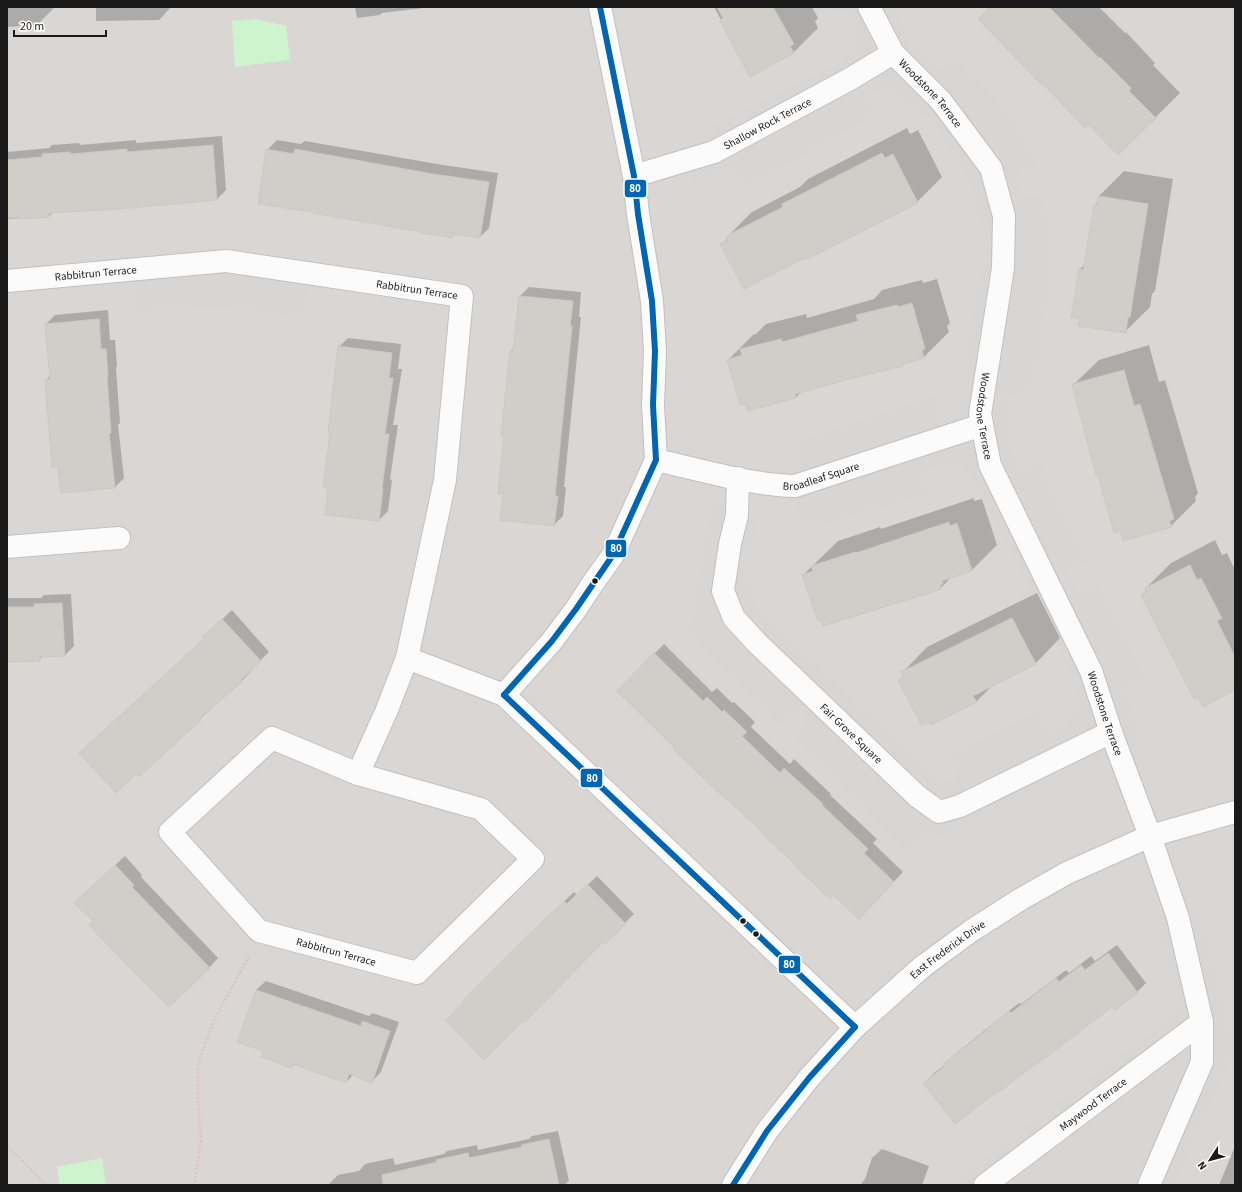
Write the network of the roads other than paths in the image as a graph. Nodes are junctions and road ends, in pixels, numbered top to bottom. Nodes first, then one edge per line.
1 (600, 7) edge
2 (869, 7) edge
3 (893, 53) junction
4 (634, 176) junction
5 (7, 281) edge
6 (982, 425) junction
7 (656, 460) junction
8 (738, 478) junction
9 (119, 538) dead end
10 (7, 547) edge
11 (407, 658) junction
12 (504, 695) junction
13 (1111, 732) junction
14 (358, 774) junction
15 (1235, 812) edge
16 (1150, 836) junction
17 (1202, 1022) junction
18 (855, 1027) junction
19 (733, 1185) edge
20 (985, 1185) edge
21 (1149, 1185) edge

1 - 4 street
2 - 3 street, Woodstone Terrace
3 - 4 street, Shallow Rock Terrace
3 - 6 street, Woodstone Terrace
4 - 7 street
5 - 11 street, Rabbitrun Terrace
6 - 8 street, Broadleaf Square
6 - 13 street, Woodstone Terrace
7 - 8 street, Broadleaf Square
7 - 12 street
8 - 13 street, Fair Grove Square
9 - 10 street
11 - 12 street
11 - 14 street, Rabbitrun Terrace
12 - 18 street
13 - 16 street, Woodstone Terrace
14 - 14 street, Rabbitrun Terrace
15 - 16 street, East Frederick Drive
16 - 17 street
16 - 18 street, East Frederick Drive
17 - 20 street, Maywood Terrace
17 - 21 street
18 - 19 street, East Frederick Drive

